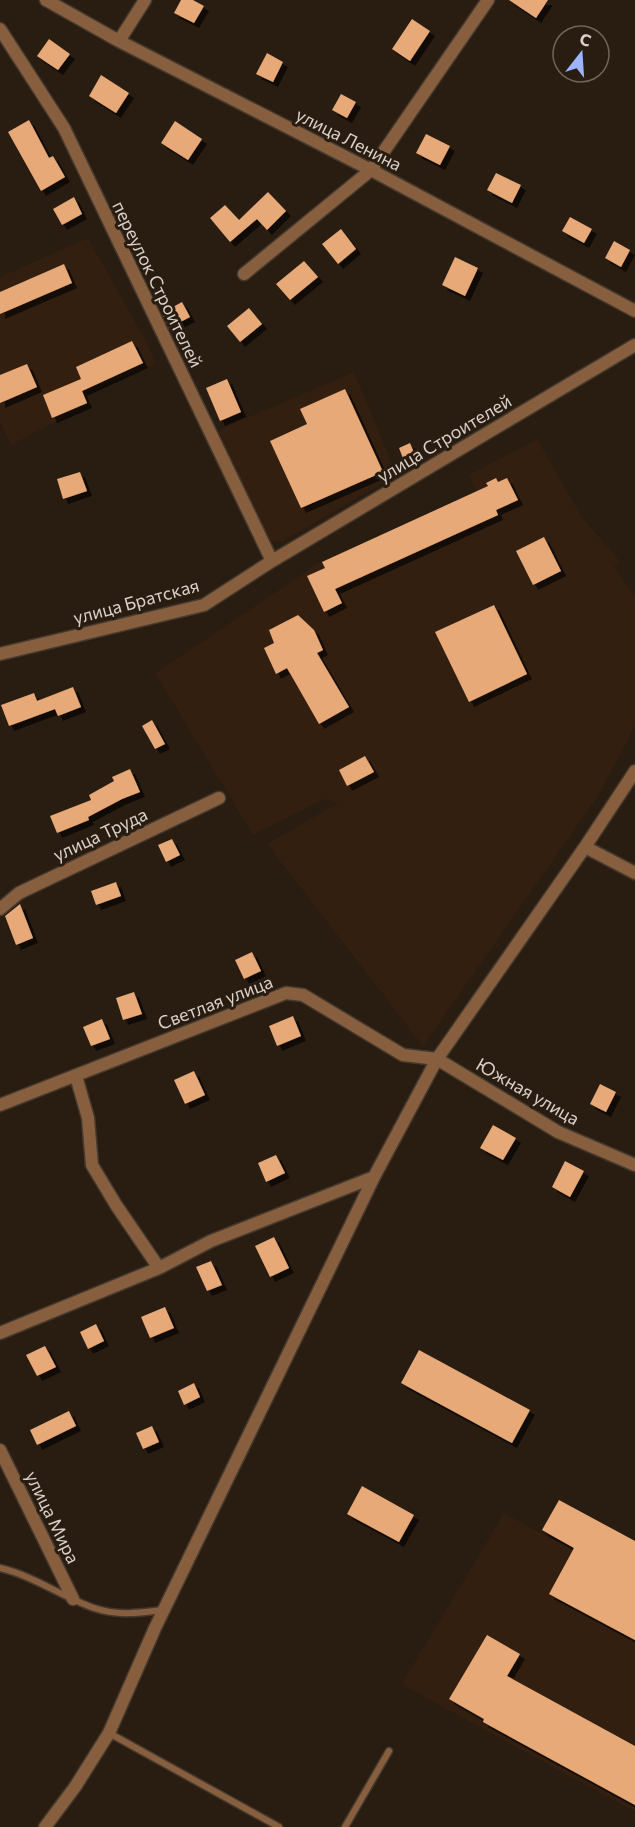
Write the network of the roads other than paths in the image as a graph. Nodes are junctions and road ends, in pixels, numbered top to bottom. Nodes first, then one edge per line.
1 (46, 0) edge
2 (145, 0) edge
3 (488, 0) edge
4 (0, 29) edge
5 (118, 41) junction
6 (371, 170) junction
7 (244, 274) dead end
8 (635, 311) edge
9 (635, 345) edge
10 (272, 561) junction
11 (0, 654) edge
12 (635, 771) edge
13 (219, 798) dead end
14 (585, 847) junction
15 (635, 873) edge
16 (0, 909) edge
17 (437, 1059) junction
18 (76, 1076) junction
19 (0, 1105) edge
20 (635, 1165) edge
21 (374, 1177) junction
22 (159, 1268) junction
23 (0, 1333) edge
24 (0, 1450) edge
25 (0, 1568) edge
26 (73, 1599) junction
27 (164, 1610) junction
28 (109, 1733) junction
29 (389, 1751) dead end
30 (45, 1827) edge
31 (279, 1827) edge
32 (345, 1827) edge

1 - 5 street, улица Ленина
2 - 5 street
3 - 6 street
4 - 10 street, переулок Строителей
5 - 6 street, улица Ленина
6 - 7 street
6 - 8 street, улица Ленина
9 - 10 street, улица Строителей
10 - 11 street, улица Братская
12 - 14 street
13 - 16 street, улица Труда
14 - 15 street
14 - 17 street
17 - 18 street, Светлая улица
17 - 20 street, Южная улица
17 - 21 street
18 - 19 street, Светлая улица
18 - 22 street
21 - 22 street
21 - 27 street
22 - 23 street
24 - 26 street, улица Мира
25 - 26 lane
26 - 27 lane
27 - 28 street
28 - 30 street
28 - 31 lane
29 - 32 lane

